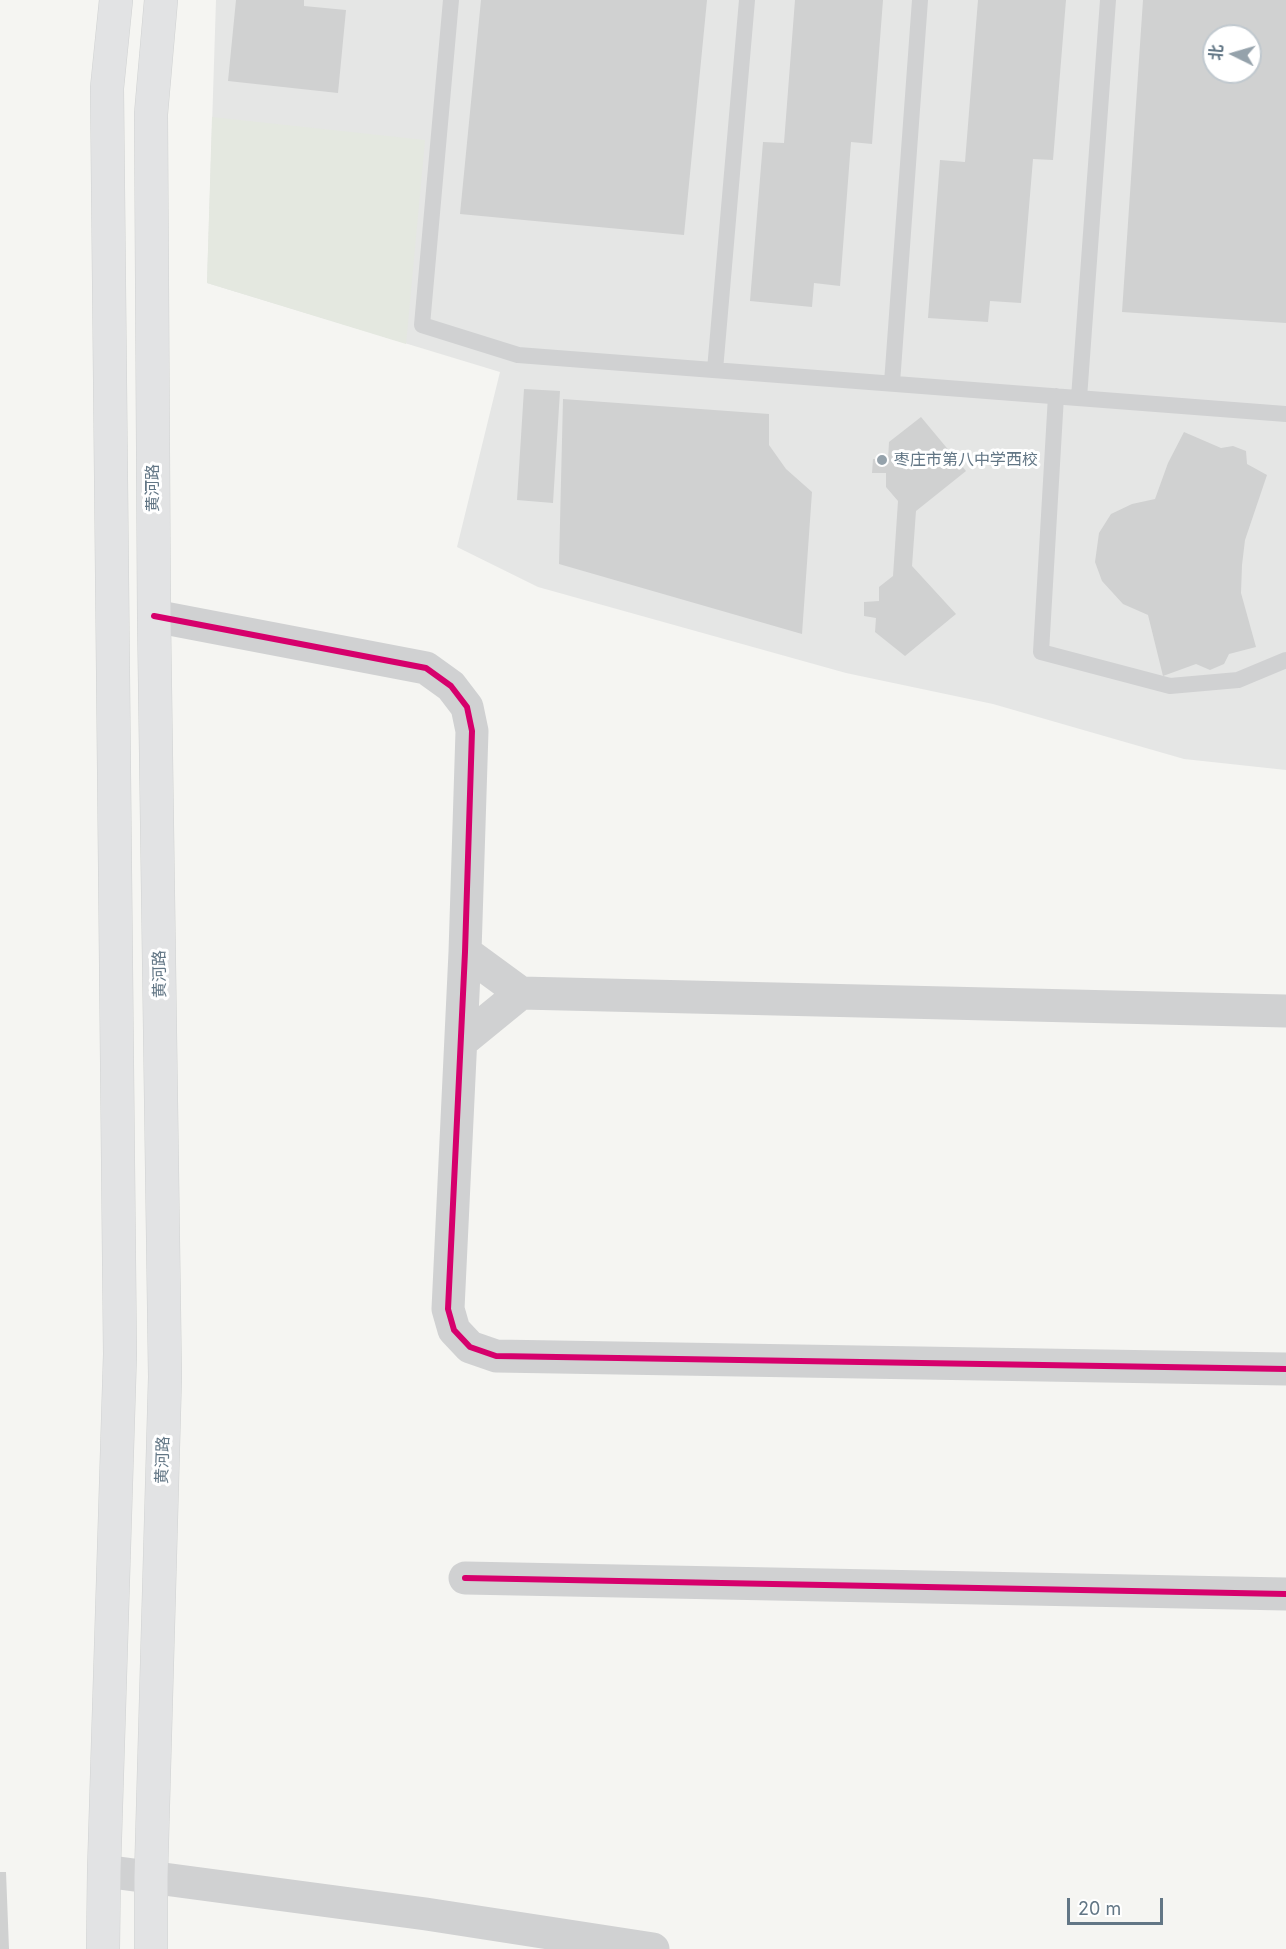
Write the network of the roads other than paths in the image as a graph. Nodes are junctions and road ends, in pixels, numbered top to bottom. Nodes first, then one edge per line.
1 (116, 0) edge
2 (161, 0) edge
3 (451, 0) edge
4 (747, 0) edge
5 (920, 0) edge
6 (1108, 0) edge
7 (715, 370) junction
8 (892, 384) junction
9 (1056, 396) junction
10 (1079, 398) junction
11 (1286, 414) edge
12 (154, 616) junction
13 (1286, 660) edge
14 (465, 952) junction
15 (521, 993) junction
16 (1286, 1011) edge
17 (461, 1042) junction
18 (1286, 1369) edge
19 (465, 1578) dead end
20 (1286, 1594) edge
21 (104, 1871) junction
22 (151, 1877) junction
23 (103, 1949) edge
24 (151, 1949) edge
25 (653, 1949) edge

1 - 21 main road
2 - 12 main road, 黄河路
3 - 7 lane
4 - 7 lane
5 - 8 lane
6 - 10 lane
7 - 8 lane
8 - 9 lane
9 - 10 lane
9 - 13 lane
10 - 11 lane
12 - 14 street
12 - 22 main road, 黄河路
14 - 15 street
14 - 17 street
15 - 16 street
15 - 17 street
17 - 18 street
19 - 20 street
21 - 22 street
21 - 23 main road
22 - 24 main road, 黄河路
22 - 25 street

